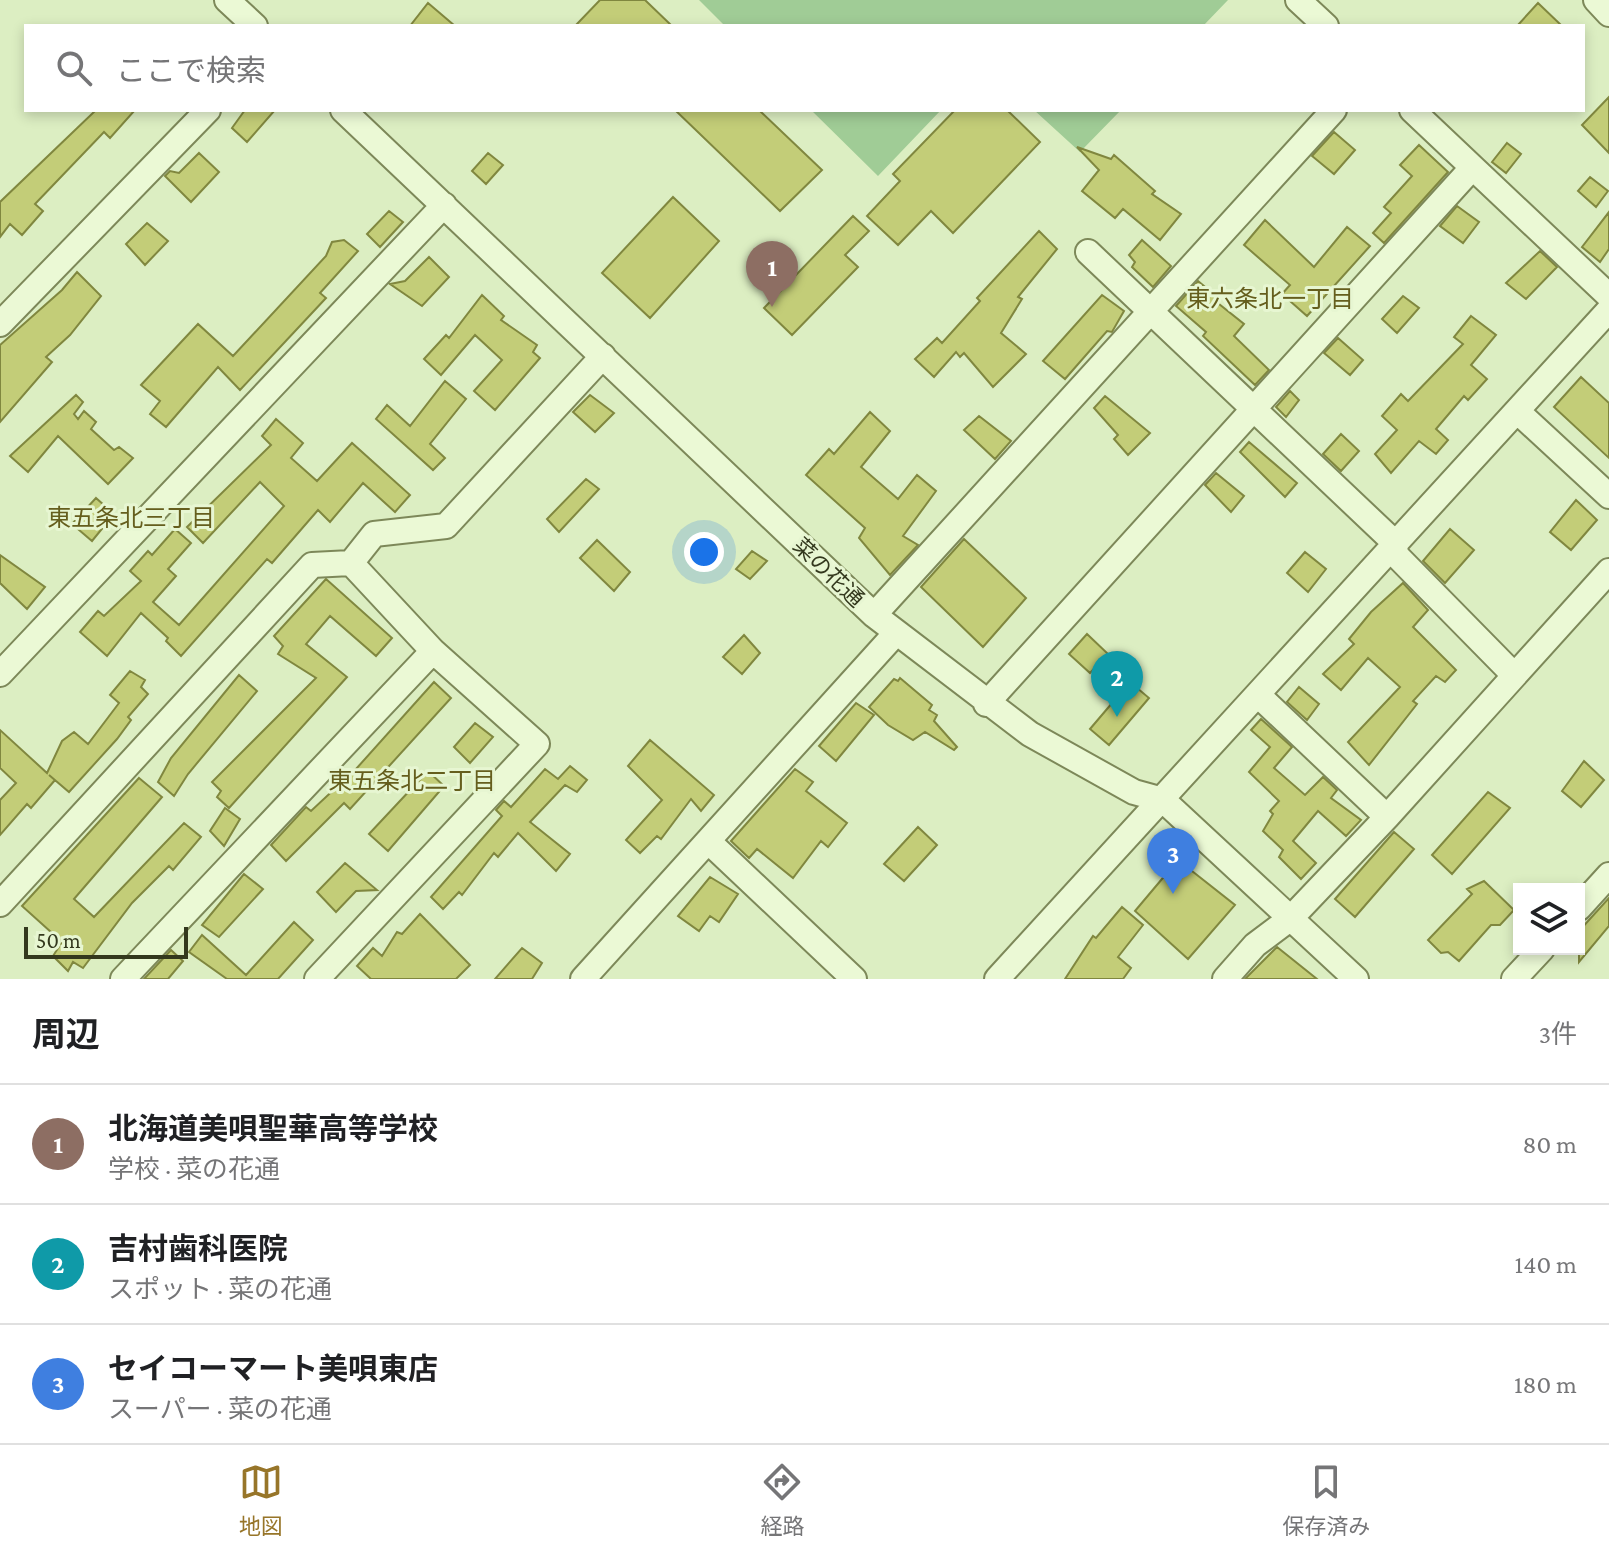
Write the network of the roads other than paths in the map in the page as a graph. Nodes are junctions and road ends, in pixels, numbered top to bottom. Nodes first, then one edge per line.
1 (227, 0) edge
2 (1298, 0) edge
3 (1596, 0) edge
4 (1609, 14) edge
5 (253, 24) edge
6 (1324, 24) edge
7 (206, 112) edge
8 (345, 112) edge
9 (1332, 112) edge
10 (1414, 112) edge
11 (1472, 168) junction
12 (444, 205) junction
13 (1088, 252) dead end
14 (1609, 296) edge
15 (1609, 310) edge
16 (1154, 311) junction
17 (0, 324) edge
18 (603, 356) junction
19 (1253, 409) junction
20 (1517, 411) junction
21 (1609, 496) edge
22 (1395, 543) junction
23 (351, 563) junction
24 (1609, 571) edge
25 (874, 615) junction
26 (896, 633) junction
27 (433, 651) junction
28 (0, 674) edge
29 (1514, 675) junction
30 (1258, 695) junction
31 (986, 704) junction
32 (1163, 800) junction
33 (1387, 817) junction
34 (708, 841) junction
35 (1609, 875) edge
36 (1585, 901) edge
37 (0, 904) edge
38 (1291, 918) junction
39 (1536, 955) edge
40 (123, 979) edge
41 (317, 979) edge
42 (583, 979) edge
43 (854, 979) edge
44 (997, 979) edge
45 (1225, 979) edge
46 (1356, 979) edge
47 (1514, 979) edge

1 - 5 street
2 - 6 street
3 - 4 street
7 - 17 street
8 - 12 street, 菜の花通
9 - 16 street
10 - 11 street
11 - 14 street
11 - 19 street
12 - 18 street, 菜の花通
12 - 28 street
13 - 16 street
15 - 20 street
16 - 19 street
16 - 25 street
18 - 23 street
18 - 25 street, 菜の花通
19 - 22 street
19 - 31 street
20 - 21 street
20 - 22 street
22 - 29 street
22 - 30 street
23 - 27 street
23 - 37 street
24 - 29 street
25 - 26 street, 菜の花通
26 - 31 street, 菜の花通
26 - 34 street
27 - 40 street
27 - 41 street
29 - 33 street
30 - 32 street
30 - 33 street
31 - 32 street, 菜の花通
32 - 38 street, 菜の花通
32 - 44 street
33 - 38 street
34 - 42 street
34 - 43 street
35 - 36 street
38 - 45 street
38 - 46 street, 菜の花通
39 - 47 street

